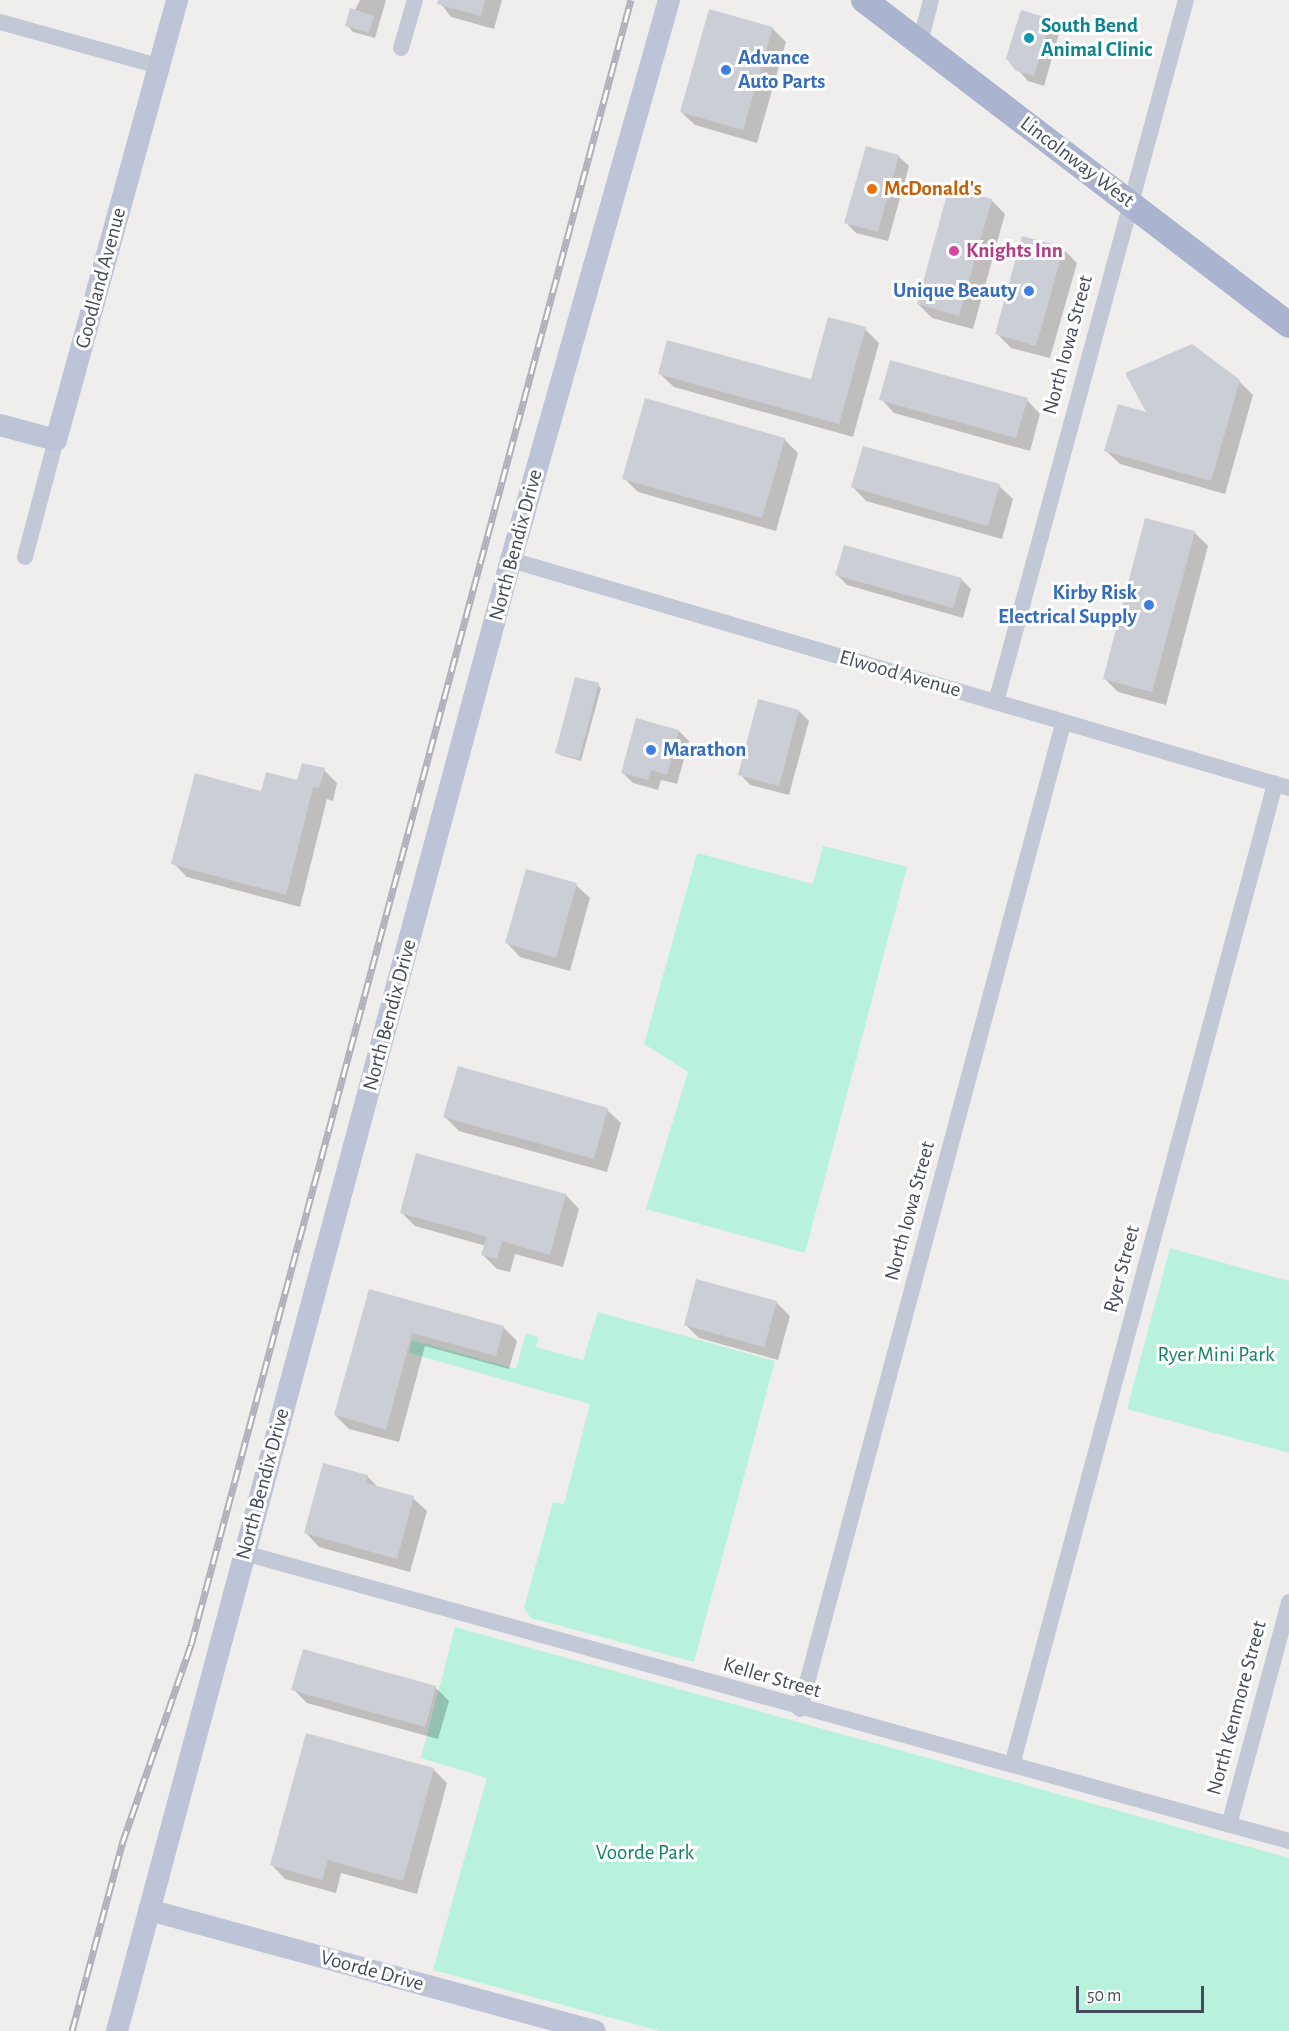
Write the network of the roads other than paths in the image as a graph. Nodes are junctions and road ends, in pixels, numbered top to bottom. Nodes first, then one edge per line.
1 (177, 0) edge
2 (415, 0) edge
3 (669, 0) edge
4 (864, 0) edge
5 (931, 0) edge
6 (1186, 0) edge
7 (0, 22) edge
8 (920, 42) junction
9 (401, 48) dead end
10 (159, 66) junction
11 (1130, 203) junction
12 (1289, 325) edge
13 (0, 425) edge
14 (56, 440) junction
15 (25, 557) dead end
16 (511, 560) junction
17 (996, 702) junction
18 (1063, 724) junction
19 (1282, 786) edge
20 (244, 1553) junction
21 (1289, 1602) edge
22 (800, 1709) junction
23 (1012, 1765) junction
24 (1229, 1825) junction
25 (1289, 1842) edge
26 (149, 1910) junction
27 (117, 2031) edge
28 (595, 2031) edge

1 - 10 street, Goodland Avenue
2 - 9 street
3 - 16 street, North Bendix Drive
4 - 8 main road, Lincolnway West
5 - 8 street
6 - 11 street, North Iowa Street
7 - 10 street
8 - 11 main road, Lincolnway West
10 - 14 street, Goodland Avenue
11 - 12 main road, Lincolnway West
11 - 17 street, North Iowa Street
13 - 14 street
14 - 15 street, Goodland Avenue
16 - 17 street, Elwood Avenue
16 - 20 street, North Bendix Drive
17 - 18 street, Elwood Avenue
18 - 19 street, Elwood Avenue
18 - 22 street, North Iowa Street
19 - 23 street, Ryer Street
20 - 22 street, Keller Street
20 - 26 street, North Bendix Drive
21 - 24 street, North Kenmore Street
22 - 23 street, Keller Street
23 - 24 street, Keller Street
24 - 25 street, Keller Street
26 - 27 street, North Bendix Drive
26 - 28 street, Voorde Drive

